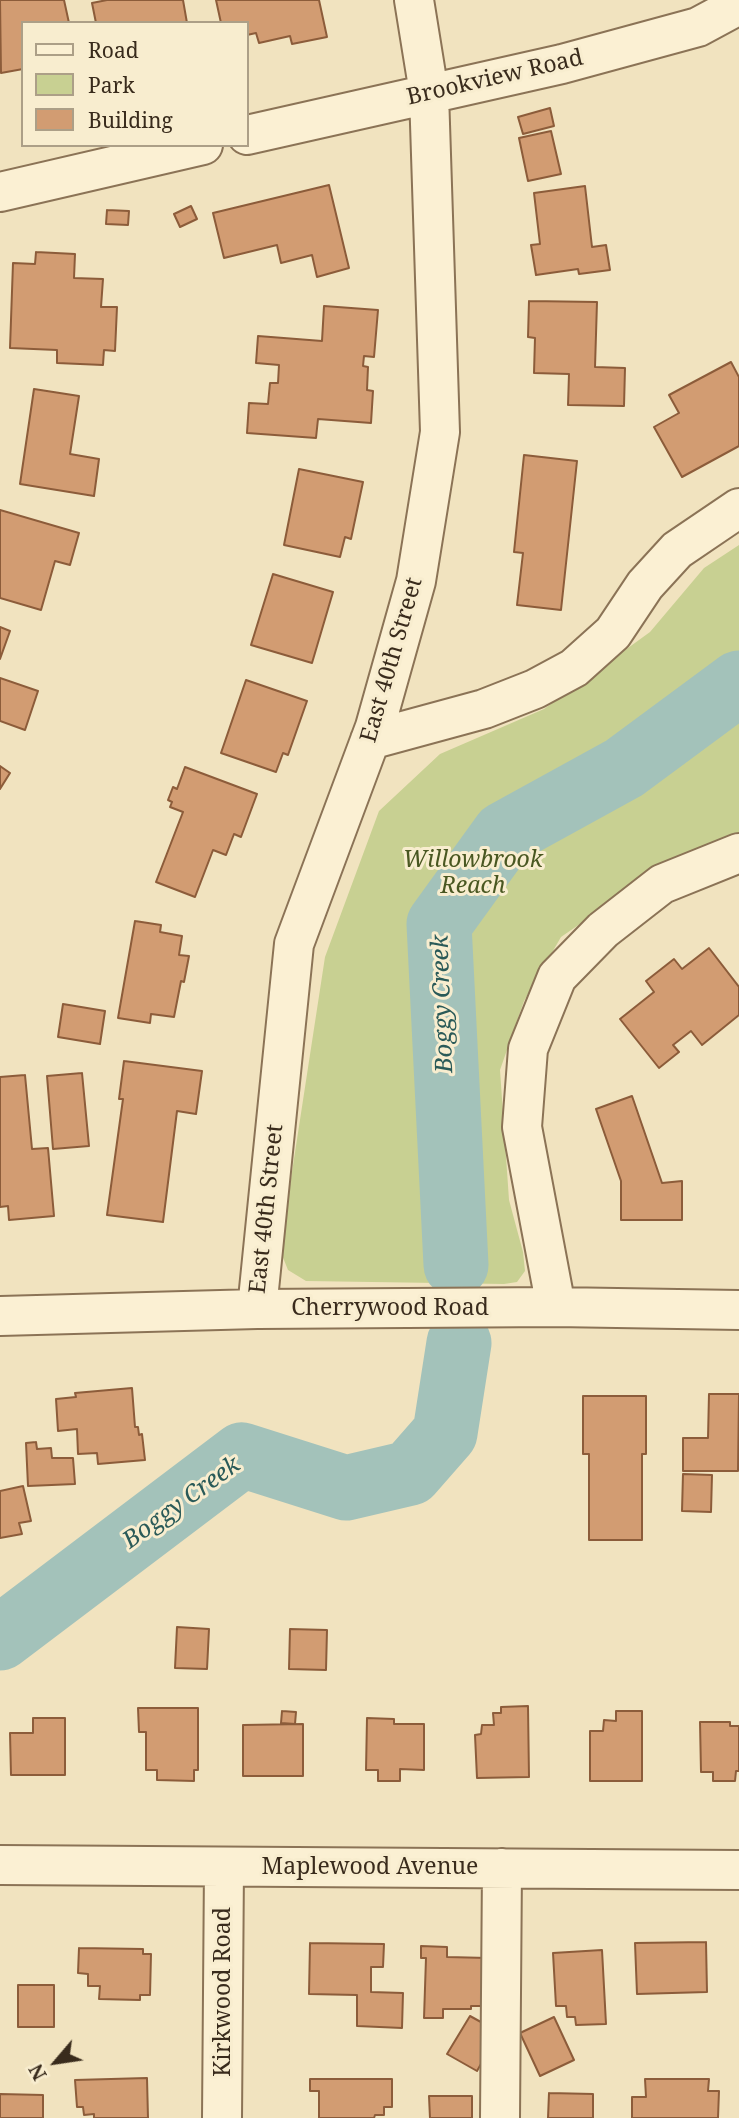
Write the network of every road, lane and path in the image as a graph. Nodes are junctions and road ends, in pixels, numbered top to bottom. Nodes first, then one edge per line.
1 (414, 0) edge
2 (739, 5) edge
3 (429, 93) junction
4 (248, 135) edge
5 (194, 147) edge
6 (0, 192) edge
7 (739, 508) edge
8 (370, 740) junction
9 (739, 853) edge
10 (556, 1307) junction
11 (257, 1309) junction
12 (739, 1310) edge
13 (0, 1316) edge
14 (0, 1865) edge
15 (224, 1867) junction
16 (502, 1868) junction
17 (739, 1870) edge
18 (222, 2118) edge
19 (500, 2118) edge

1 - 3 street, East 40th Street
2 - 3 street, Brookview Road
3 - 4 street, Brookview Road
3 - 8 street, East 40th Street
5 - 6 street
7 - 8 street
8 - 11 street, East 40th Street
9 - 10 street
10 - 11 street, Cherrywood Road
10 - 12 street, Cherrywood Road
11 - 13 street, Cherrywood Road
14 - 15 street, Maplewood Avenue
15 - 16 street, Maplewood Avenue
15 - 18 street, Kirkwood Road
16 - 17 street, Maplewood Avenue
16 - 19 street

